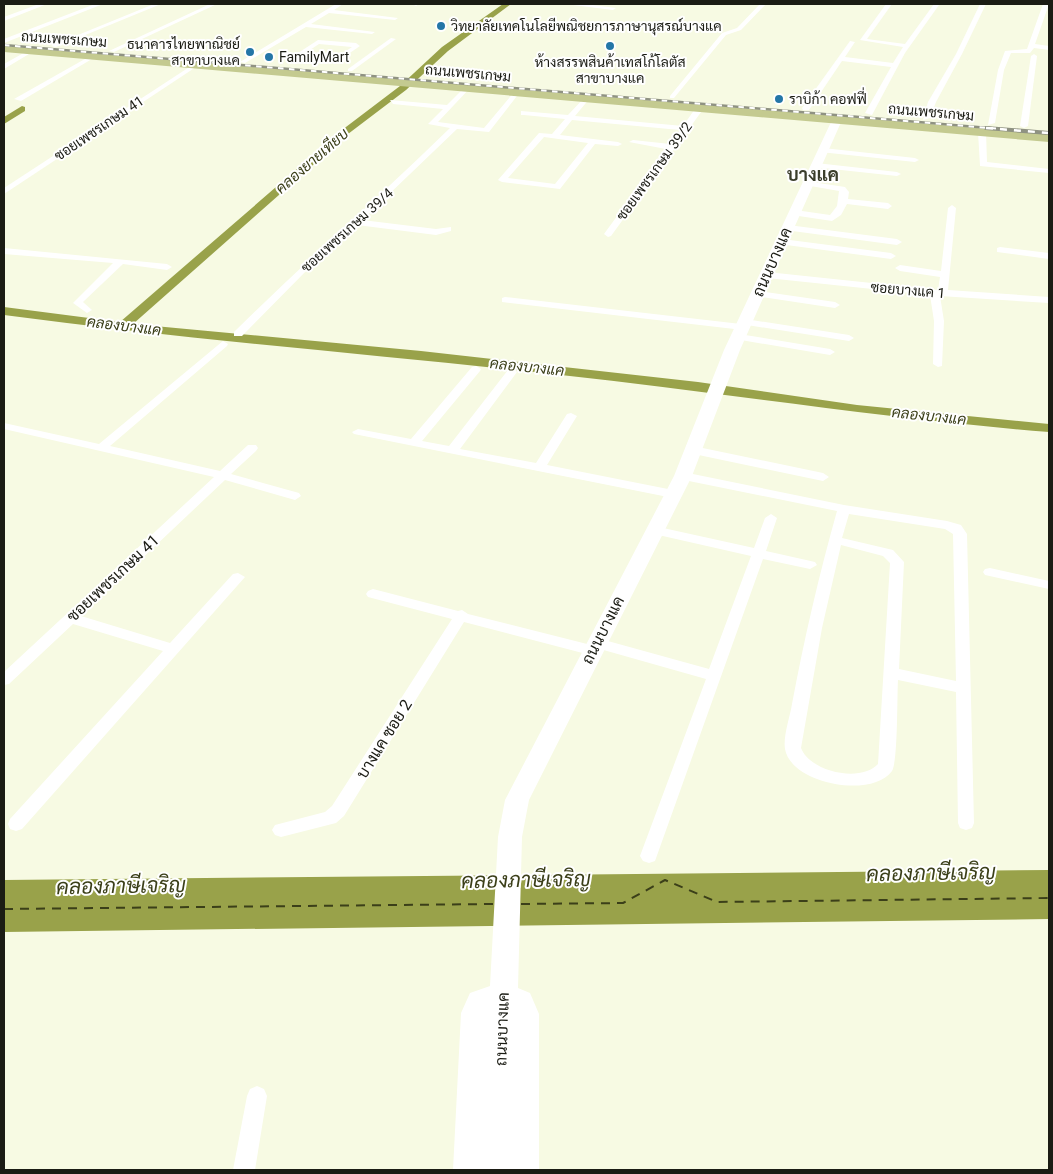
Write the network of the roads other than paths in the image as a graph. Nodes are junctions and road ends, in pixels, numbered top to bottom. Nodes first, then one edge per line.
1 (44, 4) edge
2 (100, 4) edge
3 (158, 4) edge
4 (214, 4) edge
5 (340, 4) edge
6 (569, 4) edge
7 (763, 4) edge
8 (889, 4) edge
9 (983, 4) edge
10 (936, 5) dead end
11 (613, 8) dead end
12 (1046, 8) edge
13 (328, 11) junction
14 (395, 18) dead end
15 (4, 19) edge
16 (1040, 21) junction
17 (1049, 22) edge
18 (306, 25) junction
19 (372, 32) dead end
20 (393, 39) dead end
21 (4, 41) edge
22 (280, 41) junction
23 (289, 42) dead end
24 (852, 42) dead end
25 (298, 43) dead end
26 (314, 44) junction
27 (54, 46) junction
28 (908, 46) junction
29 (1032, 46) junction
30 (1049, 48) edge
31 (4, 49) edge
32 (112, 50) junction
33 (31, 51) junction
34 (139, 53) junction
35 (98, 56) junction
36 (1034, 56) dead end
37 (127, 59) junction
38 (841, 59) junction
39 (244, 62) junction
40 (196, 65) junction
41 (895, 65) junction
42 (4, 67) edge
43 (350, 70) junction
44 (412, 79) junction
45 (468, 88) junction
46 (517, 92) junction
47 (672, 97) junction
48 (18, 98) dead end
49 (586, 98) junction
50 (393, 102) dead end
51 (448, 107) junction
52 (700, 108) junction
53 (806, 108) junction
54 (524, 113) dead end
55 (869, 113) junction
56 (535, 114) junction
57 (571, 118) junction
58 (926, 118) junction
59 (837, 120) junction
60 (527, 122) dead end
61 (1024, 126) junction
62 (455, 127) junction
63 (685, 128) junction
64 (986, 128) junction
65 (1049, 128) edge
66 (554, 137) junction
67 (1049, 138) edge
68 (592, 142) junction
69 (634, 142) dead end
70 (618, 144) dead end
71 (673, 147) junction
72 (823, 150) junction
73 (915, 160) dead end
74 (816, 165) junction
75 (1049, 173) edge
76 (897, 174) dead end
77 (808, 184) junction
78 (4, 192) edge
79 (844, 201) junction
80 (888, 206) dead end
81 (952, 208) dead end
82 (795, 213) junction
83 (354, 222) junction
84 (788, 228) junction
85 (448, 229) dead end
86 (608, 234) dead end
87 (782, 242) junction
88 (897, 242) dead end
89 (1000, 250) dead end
90 (4, 251) edge
91 (891, 256) dead end
92 (1049, 256) edge
93 (122, 261) junction
94 (166, 267) dead end
95 (900, 268) dead end
96 (767, 275) junction
97 (945, 275) junction
98 (939, 293) junction
99 (758, 294) junction
100 (505, 300) dead end
101 (1049, 300) edge
102 (835, 304) dead end
103 (87, 310) dead end
104 (742, 329) junction
105 (238, 334) dead end
106 (849, 338) dead end
107 (224, 344) dead end
108 (830, 352) dead end
109 (938, 364) dead end
110 (476, 369) dead end
111 (512, 372) dead end
112 (571, 416) dead end
113 (9, 427) edge
114 (358, 432) dead end
115 (4, 436) edge
116 (413, 444) junction
117 (252, 448) dead end
118 (100, 449) junction
119 (693, 450) junction
120 (452, 451) junction
121 (539, 468) junction
122 (222, 475) junction
123 (683, 476) junction
124 (823, 477) dead end
125 (673, 494) junction
126 (295, 496) dead end
127 (844, 509) junction
128 (772, 518) dead end
129 (654, 530) junction
130 (836, 540) junction
131 (758, 553) junction
132 (810, 565) dead end
133 (990, 572) dead end
134 (238, 577) dead end
135 (1049, 585) edge
136 (373, 594) dead end
137 (462, 615) junction
138 (70, 618) junction
139 (596, 647) junction
140 (174, 649) junction
141 (890, 673) junction
142 (715, 676) junction
143 (4, 680) edge
144 (964, 688) junction
145 (966, 823) dead end
146 (16, 824) dead end
147 (281, 830) dead end
148 (649, 856) dead end
149 (257, 1096) dead end
150 (244, 1170) edge
151 (469, 1170) edge
152 (496, 1170) edge
153 (523, 1170) edge

1 - 15 street
2 - 21 street
3 - 27 street
4 - 32 street
5 - 13 street
6 - 11 street
7 - 47 street
8 - 28 street
9 - 58 street
10 - 28 street
12 - 16 street
13 - 14 street
13 - 18 street
16 - 17 street
16 - 29 street
18 - 19 street
18 - 22 street
20 - 43 street
21 - 27 main road, ถนนเพชรเกษม
22 - 23 street
22 - 39 street
24 - 38 street
25 - 26 street
26 - 26 street
27 - 32 main road, ถนนเพชรเกษม
28 - 41 street
29 - 30 street
29 - 64 street
31 - 33 main road, ถนนเพชรเกษม
32 - 34 main road, ถนนเพชรเกษม
32 - 35 main road
33 - 35 main road, ถนนเพชรเกษม
33 - 42 street
34 - 37 main road
34 - 39 main road, ถนนเพชรเกษม
35 - 37 main road, ถนนเพชรเกษม
35 - 48 street
36 - 61 street
37 - 40 main road, ถนนเพชรเกษม
38 - 41 street
38 - 53 street
39 - 43 main road, ถนนเพชรเกษม
40 - 44 main road, ถนนเพชรเกษม
40 - 78 street, ซอยเพชรเกษม 41
41 - 55 street
43 - 44 main road, ถนนเพชรเกษม
44 - 45 main road, ถนนเพชรเกษม
44 - 47 main road, ถนนเพชรเกษม
45 - 46 main road, ถนนเพชรเกษม
45 - 51 street
46 - 49 main road, ถนนเพชรเกษม
46 - 62 street
47 - 53 main road, ถนนเพชรเกษม
49 - 52 main road, ถนนเพชรเกษม
49 - 57 street
50 - 51 street
51 - 62 street
52 - 59 main road, ถนนเพชรเกษม
52 - 63 street, ซอยเพชรเกษม 39/2
53 - 55 main road, ถนนเพชรเกษม
53 - 59 main road
54 - 56 street
55 - 58 main road, ถนนเพชรเกษม
56 - 57 street
56 - 60 street
57 - 63 street
57 - 66 street
58 - 64 main road, ถนนเพชรเกษม
59 - 64 main road, ถนนเพชรเกษม
59 - 72 main road, ถนนบางแค
61 - 64 main road, ถนนเพชรเกษม
61 - 65 main road, ถนนเพชรเกษม
62 - 83 street, ซอยเพชรเกษม 39/4
63 - 71 street, ซอยเพชรเกษม 39/2
64 - 67 main road, ถนนเพชรเกษม
64 - 75 street
66 - 68 street
66 - 68 street
68 - 70 street
69 - 71 street
71 - 86 street, ซอยเพชรเกษม 39/2
72 - 73 street
72 - 74 main road, ถนนบางแค
74 - 76 street
74 - 77 main road, ถนนบางแค
77 - 79 street
77 - 82 main road, ถนนบางแค
79 - 80 street
79 - 82 street
81 - 97 street
82 - 84 main road, ถนนบางแค
83 - 85 street
83 - 105 street, ซอยเพชรเกษม 39/4
84 - 87 main road, ถนนบางแค
84 - 88 street
87 - 91 street
87 - 96 main road, ถนนบางแค
89 - 92 street
90 - 93 street
93 - 94 street
93 - 103 street
95 - 97 street
96 - 98 street, ซอยบางแค 1
96 - 99 main road, ถนนบางแค
97 - 98 street
98 - 101 street, ซอยบางแค 1
98 - 109 street
99 - 102 street
99 - 104 main road, ถนนบางแค
100 - 104 street
104 - 106 street
104 - 108 street
104 - 119 main road, ถนนบางแค
107 - 118 street
110 - 116 street
111 - 120 street
112 - 121 street
113 - 115 street
113 - 118 street
114 - 116 street
116 - 120 street
117 - 122 street, ซอยเพชรเกษม 41
118 - 122 street
119 - 123 main road, ถนนบางแค
119 - 124 street
120 - 121 street
121 - 125 street
122 - 126 street
122 - 138 street, ซอยเพชรเกษม 41
123 - 125 main road, ถนนบางแค
123 - 127 street
125 - 129 main road, ถนนบางแค
127 - 130 street
127 - 144 street
128 - 131 street
129 - 131 street
129 - 139 main road, ถนนบางแค
130 - 141 street
130 - 141 street
131 - 132 street
131 - 142 street
133 - 135 street
134 - 140 street
136 - 137 street
137 - 139 street
137 - 147 street, บางแค ซอย 2
138 - 140 street
138 - 143 street, ซอยเพชรเกษม 41
139 - 142 street
139 - 152 main road, ถนนบางแค
140 - 146 street
141 - 144 street
142 - 148 street
144 - 145 street
149 - 150 street
151 - 153 main road

